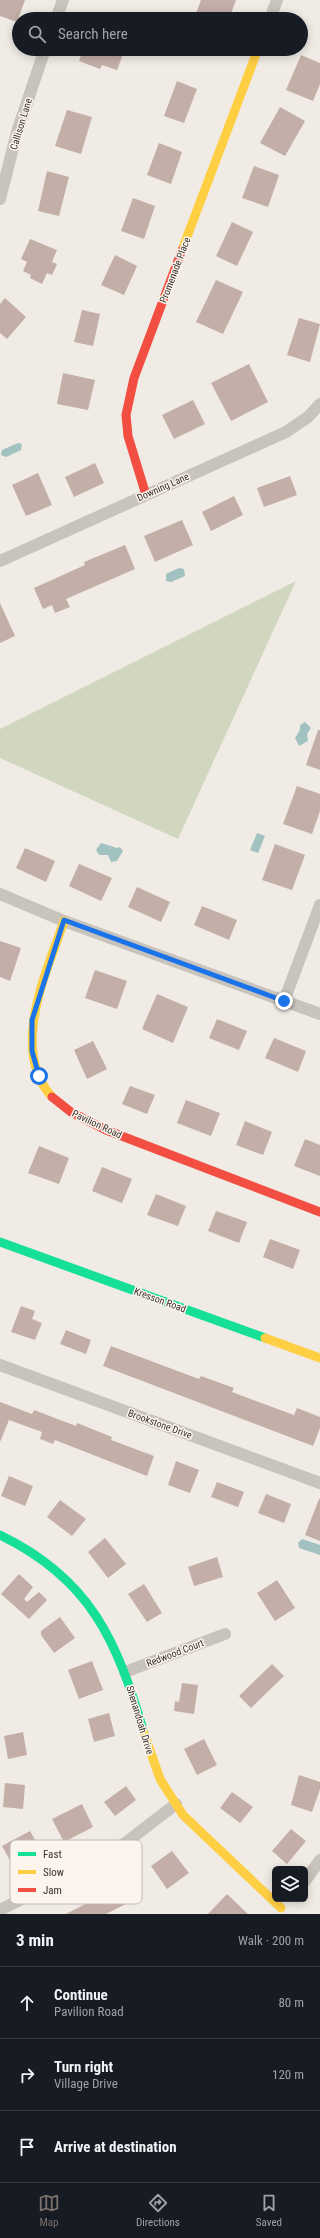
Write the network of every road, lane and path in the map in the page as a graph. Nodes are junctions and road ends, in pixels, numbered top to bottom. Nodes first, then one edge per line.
1 (63, 0) edge
2 (277, 0) edge
3 (59, 12) edge
4 (273, 12) edge
5 (43, 56) edge
6 (255, 56) edge
7 (0, 199) edge
8 (320, 404) edge
9 (146, 494) junction
10 (0, 562) edge
11 (0, 894) edge
12 (320, 904) edge
13 (64, 920) junction
14 (284, 1001) junction
15 (320, 1014) edge
16 (320, 1212) edge
17 (0, 1242) edge
18 (320, 1358) edge
19 (0, 1365) edge
20 (320, 1483) edge
21 (0, 1535) edge
22 (225, 1634) dead end
23 (125, 1672) junction
24 (176, 1804) junction
25 (129, 1840) edge
26 (320, 1860) edge
27 (308, 1877) edge
28 (286, 1902) edge
29 (12, 1904) edge
30 (0, 1910) edge
31 (278, 1911) edge

1 - 3 street
2 - 4 street
5 - 7 street, Callison Lane
6 - 9 street, Promenade Place
8 - 9 street, Downing Lane
9 - 10 street, Downing Lane
11 - 13 street
12 - 14 street
13 - 14 street
13 - 16 street, Pavilion Road
14 - 15 street
17 - 18 street, Kresson Road
19 - 20 street, Brookstone Drive
21 - 23 street, Shenandoah Drive
22 - 23 street, Redwood Court
23 - 24 street, Shenandoah Drive
24 - 25 street
24 - 31 street, Shenandoah Drive
26 - 27 street
28 - 31 street
29 - 30 street

